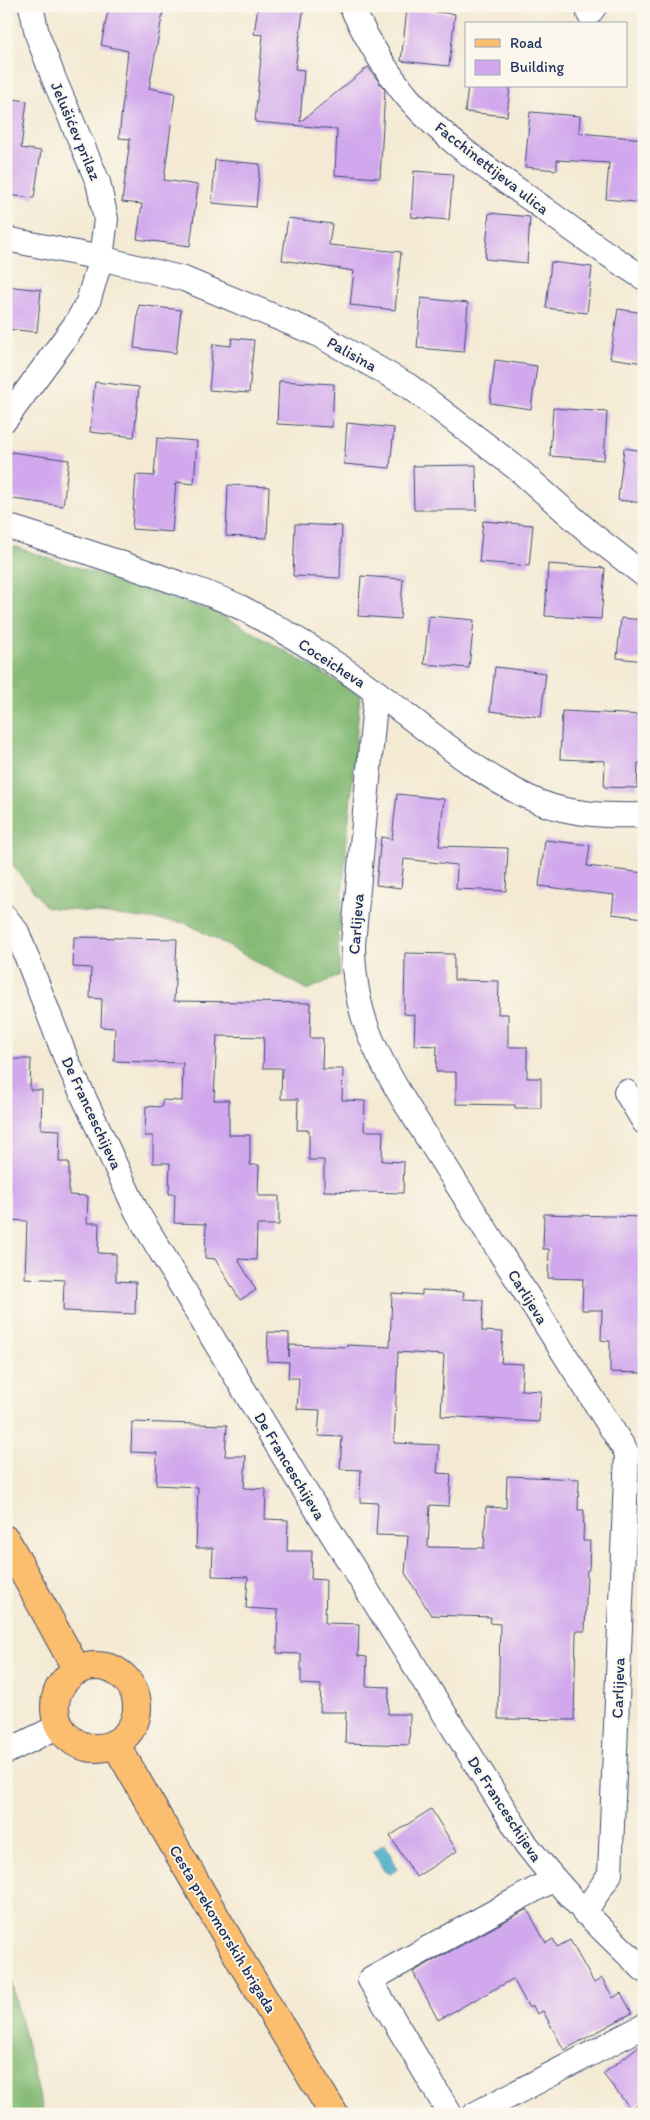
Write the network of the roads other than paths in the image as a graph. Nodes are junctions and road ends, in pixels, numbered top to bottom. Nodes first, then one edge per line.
1 (31, 6) edge
2 (351, 6) edge
3 (6, 239) edge
4 (101, 258) junction
5 (644, 278) edge
6 (6, 419) edge
7 (6, 526) edge
8 (644, 575) edge
9 (376, 692) junction
10 (644, 815) edge
11 (6, 918) edge
12 (626, 1092) dead end
13 (644, 1122) edge
14 (635, 1453) edge
15 (6, 1540) edge
16 (77, 1670) junction
17 (59, 1726) junction
18 (115, 1744) junction
19 (6, 1752) edge
20 (554, 1879) junction
21 (584, 1914) junction
22 (644, 1970) edge
23 (644, 2026) edge
24 (334, 2114) edge
25 (450, 2114) edge
26 (475, 2114) edge

1 - 4 street, Jelušićev prilaz
2 - 5 street, Facchinettijeva ulica
3 - 4 street, Palisina
4 - 6 street
4 - 8 street, Palisina
7 - 9 street, Coceicheva
9 - 10 street, Coceicheva
9 - 14 street, Carlijeva
11 - 20 street, De Franceschijeva
12 - 13 street
14 - 21 street, Carlijeva
15 - 16 main road
16 - 17 main road
16 - 18 main road
17 - 18 main road
17 - 19 street
18 - 24 main road, Cesta prekomorskih brigada
20 - 21 street, De Franceschijeva
20 - 25 street
21 - 22 street, De Franceschijeva
23 - 26 street

